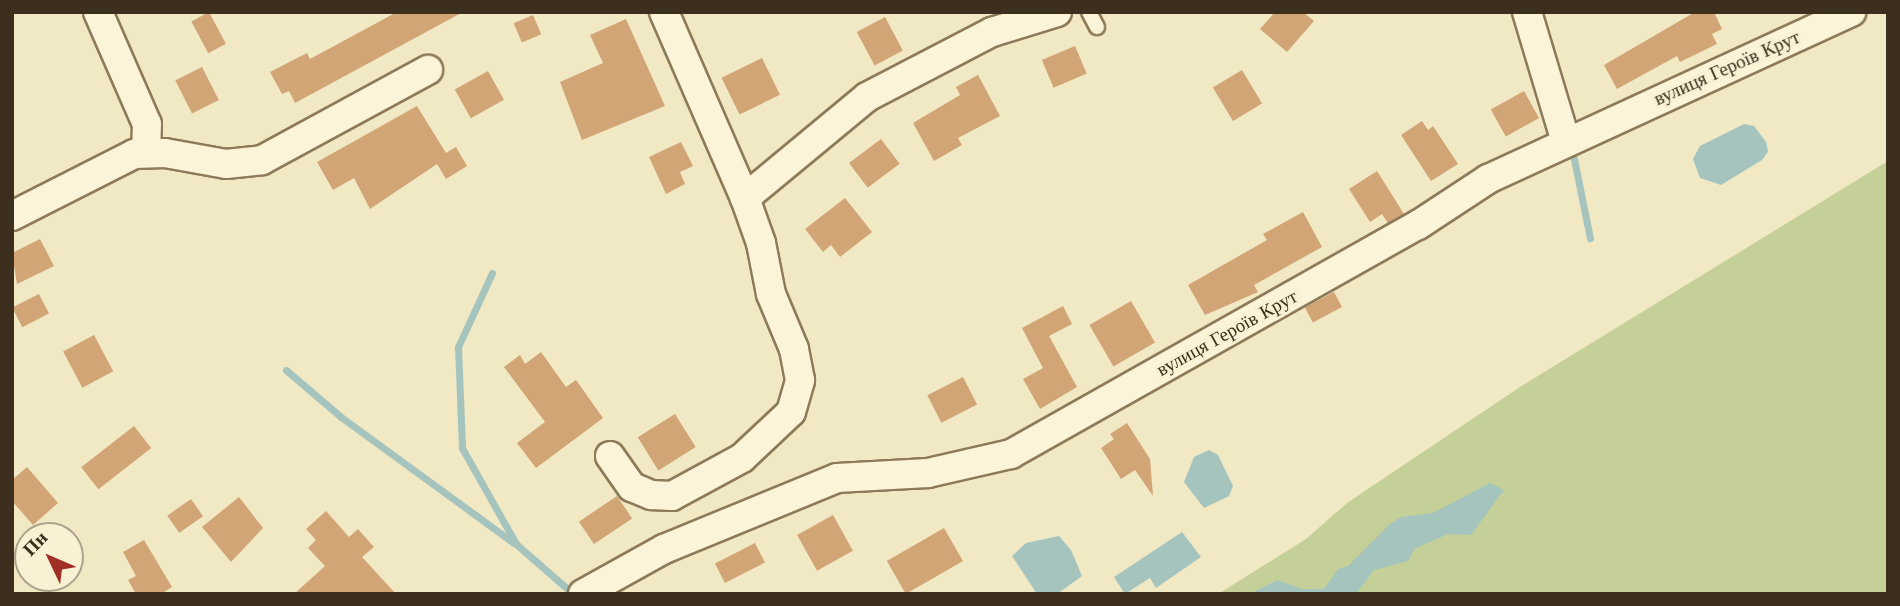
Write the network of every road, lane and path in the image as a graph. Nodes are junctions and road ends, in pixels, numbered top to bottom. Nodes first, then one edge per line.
1 (98, 12) edge
2 (664, 12) edge
3 (1057, 12) edge
4 (1089, 12) edge
5 (1527, 12) edge
6 (1851, 12) edge
7 (1097, 27) dead end
8 (428, 70) dead end
9 (1566, 142) junction
10 (146, 151) junction
11 (745, 198) junction
12 (12, 216) edge
13 (610, 456) dead end
14 (583, 594) edge

1 - 10 street
2 - 11 street
3 - 11 street
4 - 7 lane
5 - 9 street
6 - 9 street, вулиця Героїв Крут
8 - 10 street
9 - 14 street, вулиця Героїв Крут
10 - 12 street
11 - 13 street

